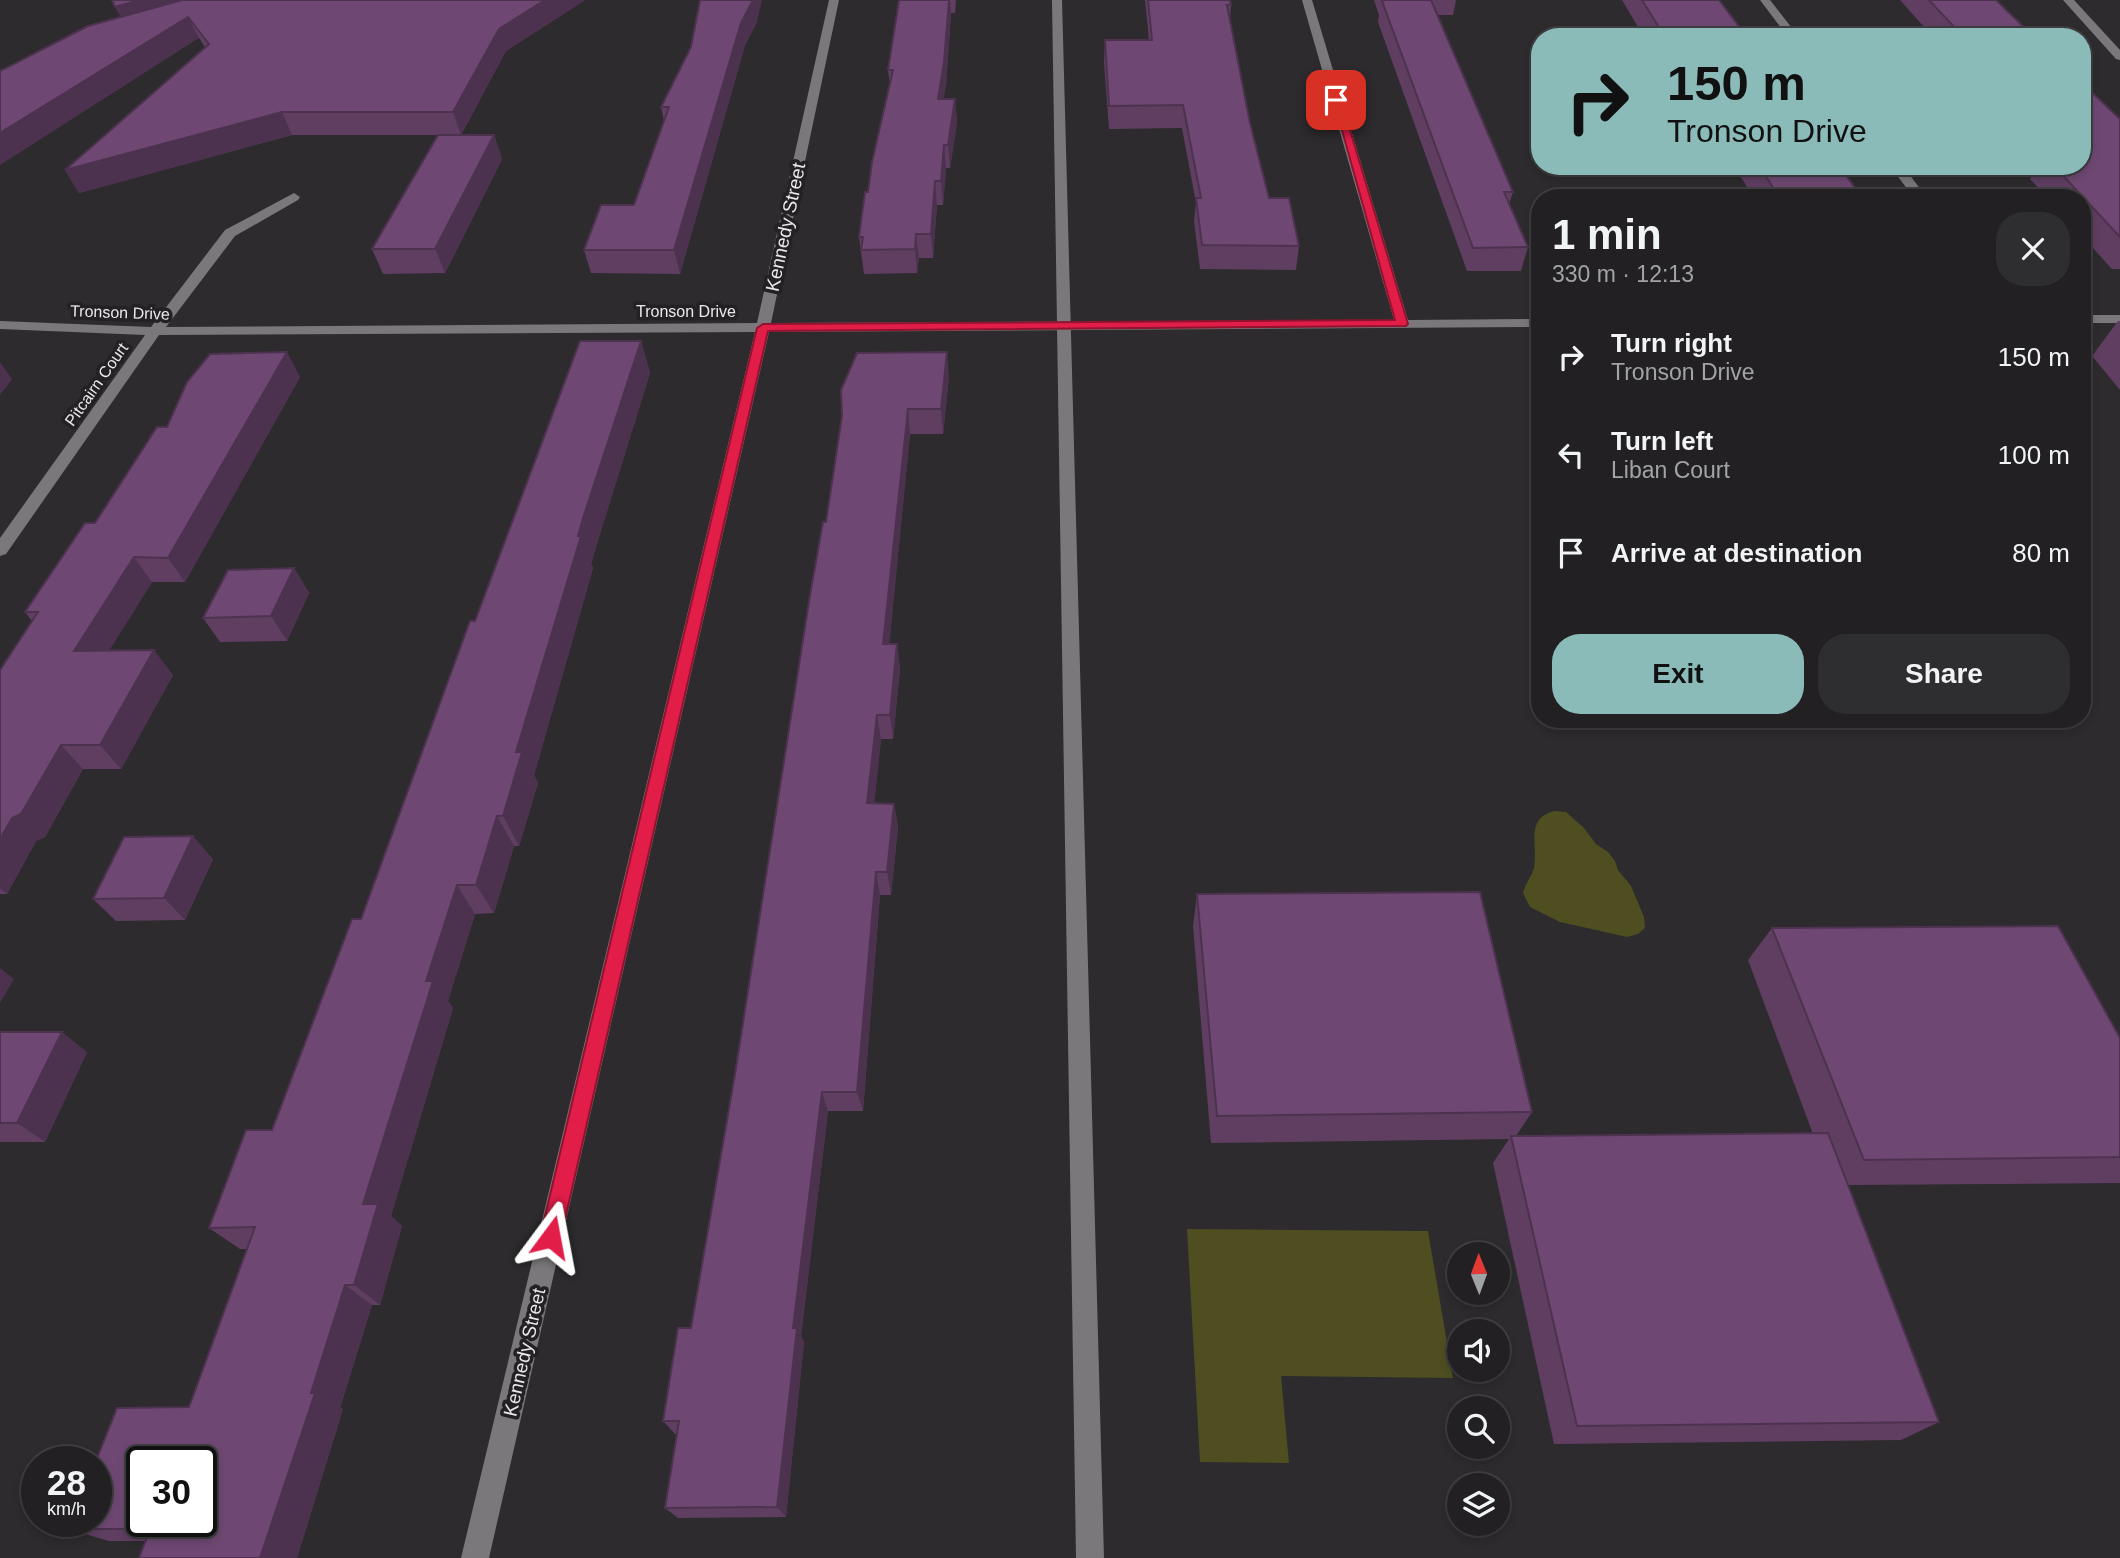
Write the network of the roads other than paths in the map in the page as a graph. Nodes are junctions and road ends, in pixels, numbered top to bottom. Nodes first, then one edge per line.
1 (834, 0) edge
2 (1057, 0) edge
3 (1307, 0) edge
4 (1765, 0) edge
5 (2068, 0) edge
6 (1787, 28) edge
7 (2120, 57) edge
8 (1903, 175) edge
9 (1914, 189) edge
10 (294, 197) dead end
11 (2091, 319) edge
12 (2120, 319) edge
13 (1531, 323) edge
14 (1402, 324) junction
15 (0, 325) edge
16 (1064, 326) junction
17 (763, 328) junction
18 (155, 331) junction
19 (0, 550) edge
20 (475, 1558) edge
21 (1090, 1558) edge

1 - 17 street, Kennedy Street
2 - 16 street
3 - 14 street
4 - 6 street
5 - 7 street
8 - 9 street
10 - 18 street, Pitcairn Court
11 - 12 street
13 - 14 street, Tronson Drive
14 - 16 street, Tronson Drive
15 - 18 street, Tronson Drive
16 - 17 street, Tronson Drive
16 - 21 street
17 - 18 street, Tronson Drive
17 - 20 street, Kennedy Street
18 - 19 street, Pitcairn Court

